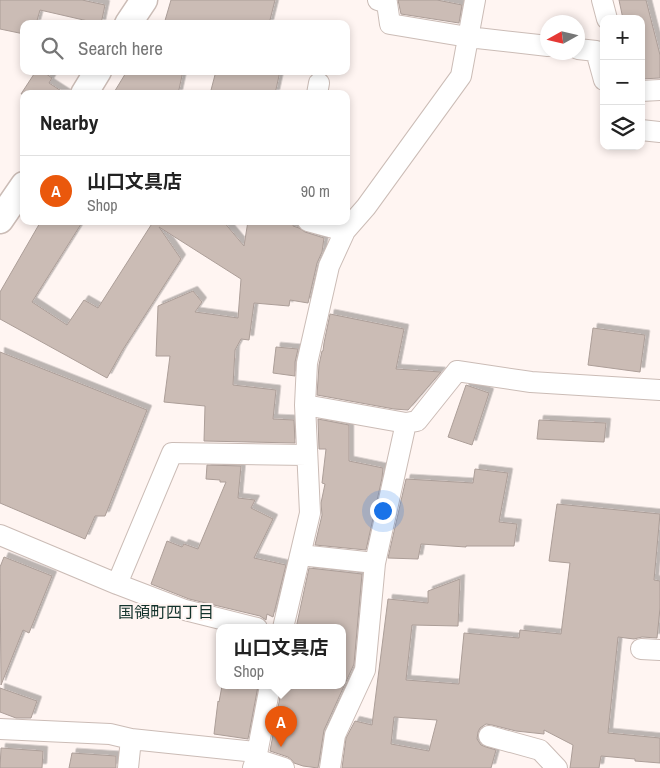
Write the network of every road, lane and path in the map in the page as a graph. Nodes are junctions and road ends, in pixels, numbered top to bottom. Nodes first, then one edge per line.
1 (144, 0) edge
2 (378, 0) edge
3 (475, 0) edge
4 (602, 0) edge
5 (606, 15) edge
6 (131, 20) edge
7 (468, 37) junction
8 (540, 45) edge
9 (592, 49) edge
10 (600, 70) edge
11 (96, 75) edge
12 (86, 90) edge
13 (660, 90) edge
14 (645, 91) edge
15 (645, 130) edge
16 (660, 132) edge
17 (20, 191) edge
18 (0, 220) edge
19 (323, 225) edge
20 (345, 231) junction
21 (660, 390) edge
22 (305, 406) junction
23 (406, 423) junction
24 (307, 455) junction
25 (0, 535) edge
26 (300, 555) junction
27 (375, 563) junction
28 (117, 584) junction
29 (241, 624) edge
30 (284, 624) edge
31 (269, 689) edge
32 (0, 729) edge
33 (489, 736) dead end
34 (131, 739) junction
35 (255, 760) edge
36 (128, 768) edge
37 (284, 768) edge
38 (330, 768) edge
39 (557, 768) edge

1 - 6 main road
2 - 7 street
3 - 7 street
4 - 5 street
7 - 8 street
7 - 20 street
9 - 10 street
11 - 12 main road
13 - 14 street
15 - 16 street
17 - 18 main road
19 - 20 street
20 - 22 street
21 - 23 street
22 - 23 street
22 - 24 street
23 - 27 street
24 - 26 street
24 - 28 street
25 - 28 street
26 - 27 street
26 - 30 street
27 - 38 street
28 - 29 street
31 - 35 street
32 - 34 street
33 - 39 street
34 - 35 street
34 - 36 street
35 - 37 street

